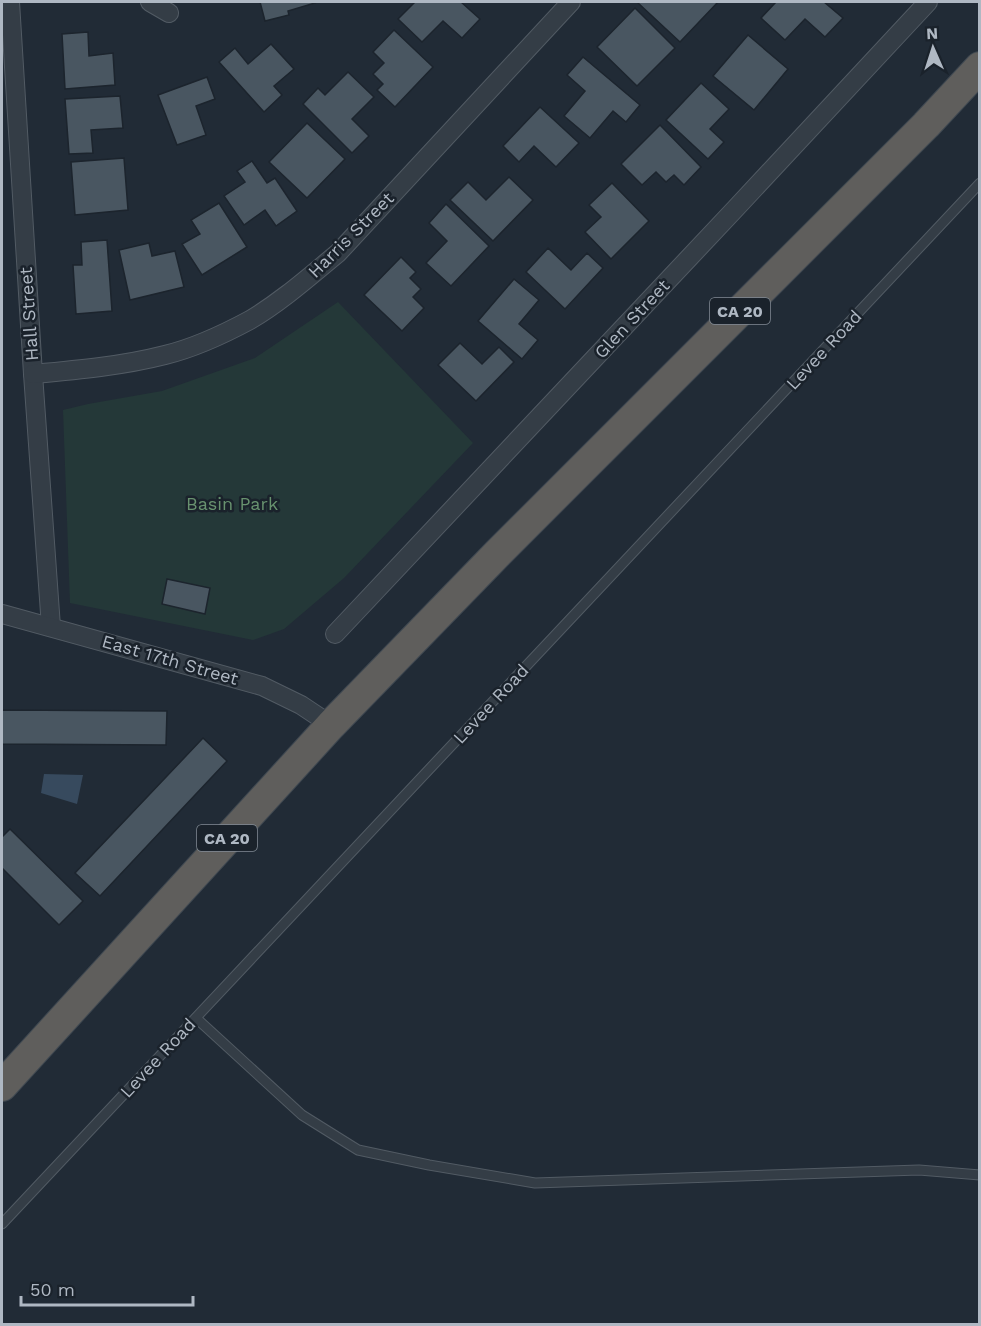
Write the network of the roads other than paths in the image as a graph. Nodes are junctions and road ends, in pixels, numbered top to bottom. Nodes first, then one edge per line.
1 (10, 2) edge
2 (150, 2) edge
3 (571, 2) edge
4 (928, 2) edge
5 (170, 14) dead end
6 (980, 67) edge
7 (980, 183) edge
8 (33, 374) junction
9 (2, 614) edge
10 (51, 627) junction
11 (334, 634) dead end
12 (331, 725) junction
13 (196, 1018) junction
14 (2, 1086) edge
15 (980, 1175) edge
16 (2, 1224) edge

1 - 8 street, Hall Street
2 - 5 street
3 - 8 street, Harris Street
4 - 11 street, Glen Street
6 - 12 highway, CA 20
7 - 13 lane, Levee Road
8 - 10 street, Hall Street
9 - 10 street, East 17th Street
10 - 12 street, East 17th Street
12 - 14 highway, CA 20
13 - 15 lane
13 - 16 lane, Levee Road

